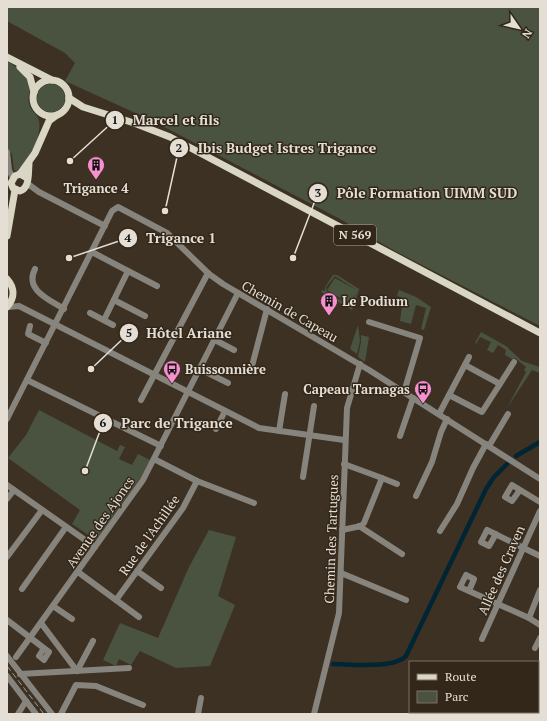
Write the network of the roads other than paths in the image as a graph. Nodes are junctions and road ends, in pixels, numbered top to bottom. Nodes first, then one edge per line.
1 (7, 57) edge
2 (52, 80) junction
3 (34, 92) junction
4 (69, 98) junction
5 (83, 107) junction
6 (38, 110) junction
7 (64, 110) junction
8 (57, 115) junction
9 (42, 134) junction
10 (7, 152) edge
11 (13, 178) junction
12 (23, 184) junction
13 (105, 226) junction
14 (7, 236) edge
15 (92, 252) junction
16 (35, 269) dead end
17 (128, 271) junction
18 (208, 273) junction
19 (7, 279) edge
20 (158, 286) dead end
21 (238, 293) junction
22 (13, 296) junction
23 (114, 300) junction
24 (19, 306) junction
25 (7, 307) edge
26 (64, 309) junction
27 (267, 309) junction
28 (90, 313) dead end
29 (145, 316) dead end
30 (104, 320) junction
31 (370, 322) dead end
32 (56, 325) junction
33 (113, 325) dead end
34 (30, 326) dead end
35 (540, 333) edge
36 (215, 340) junction
37 (46, 343) junction
38 (234, 350) dead end
39 (469, 357) dead end
40 (514, 362) dead end
41 (360, 364) junction
42 (465, 365) junction
43 (252, 366) dead end
44 (200, 368) junction
45 (154, 374) junction
46 (27, 380) junction
47 (228, 383) dead end
48 (500, 384) junction
49 (188, 392) junction
50 (404, 392) junction
51 (285, 394) dead end
52 (449, 395) junction
53 (413, 398) junction
54 (141, 400) dead end
55 (314, 406) dead end
56 (225, 411) junction
57 (439, 414) junction
58 (508, 414) dead end
59 (7, 418) edge
60 (447, 420) junction
61 (216, 429) dead end
62 (279, 431) junction
63 (310, 435) junction
64 (400, 436) dead end
65 (344, 440) junction
66 (487, 445) junction
67 (161, 446) junction
68 (154, 459) junction
69 (344, 464) junction
70 (303, 477) dead end
71 (382, 478) junction
72 (540, 479) edge
73 (197, 481) junction
74 (397, 484) dead end
75 (7, 485) edge
76 (14, 490) junction
77 (520, 490) dead end
78 (416, 496) dead end
79 (7, 499) edge
80 (540, 502) edge
81 (254, 503) dead end
82 (42, 510) junction
83 (540, 511) edge
84 (359, 526) junction
85 (66, 527) junction
86 (342, 530) junction
87 (440, 531) dead end
88 (496, 534) dead end
89 (95, 547) junction
90 (522, 547) junction
91 (402, 554) dead end
92 (540, 556) edge
93 (7, 558) edge
94 (137, 571) junction
95 (78, 572) junction
96 (341, 573) junction
97 (161, 588) dead end
98 (22, 589) dead end
99 (540, 590) edge
100 (469, 591) dead end
101 (116, 600) junction
102 (406, 600) dead end
103 (499, 605) junction
104 (53, 606) junction
105 (139, 617) dead end
106 (529, 618) junction
107 (72, 619) dead end
108 (7, 620) edge
109 (41, 623) junction
110 (540, 625) edge
111 (30, 638) junction
112 (540, 638) edge
113 (482, 639) dead end
114 (93, 641) dead end
115 (44, 648) dead end
116 (535, 648) dead end
117 (7, 656) edge
118 (16, 656) dead end
119 (129, 668) dead end
120 (77, 671) junction
121 (20, 674) junction
122 (7, 676) edge
123 (201, 698) dead end
124 (26, 701) junction
125 (144, 705) dead end
126 (18, 714) edge
127 (36, 714) edge
128 (52, 714) edge
129 (62, 714) edge
130 (198, 714) edge
131 (314, 714) edge

1 - 2 main road, N 569
1 - 3 main road, N 569
2 - 3 main road
2 - 4 main road, N 569
3 - 6 main road, N 569
4 - 5 main road, N 569
4 - 7 main road
5 - 7 main road, N 569
5 - 35 main road, N 569
6 - 8 main road
6 - 9 main road
7 - 8 main road, N 569
8 - 9 main road
9 - 12 main road
10 - 11 street
11 - 12 main road
11 - 12 main road
12 - 13 street
12 - 14 main road
13 - 15 street
13 - 18 street, Chemin de Capeau
15 - 17 street
15 - 26 street
16 - 26 street
17 - 20 street
17 - 23 street
18 - 21 street, Chemin de Capeau
18 - 45 street
19 - 22 main road
21 - 27 street, Chemin de Capeau
21 - 36 street, Avenue des Ajoncs
22 - 24 street
22 - 25 main road
23 - 29 street
23 - 30 street
24 - 25 street
24 - 32 street
26 - 32 street
27 - 41 street, Chemin de Capeau
27 - 43 street
28 - 30 street
30 - 33 street
31 - 50 street
32 - 37 street
32 - 45 street
34 - 37 street
36 - 38 street
36 - 44 street, Avenue des Ajoncs
37 - 46 street
39 - 42 street
40 - 48 street
41 - 50 street, Chemin de Capeau
41 - 65 street, Chemin des Tartugues
42 - 48 street
42 - 52 street
44 - 47 street
44 - 49 street, Avenue des Ajoncs
45 - 49 street
45 - 54 street
46 - 59 street
46 - 67 street
48 - 52 street
49 - 56 street
49 - 67 street, Avenue des Ajoncs
50 - 53 street, Chemin de Capeau
51 - 62 street
52 - 57 street
53 - 57 street, Chemin de Capeau
53 - 64 street
55 - 63 street
56 - 61 street
56 - 62 street
57 - 60 street, Chemin de Capeau
58 - 66 street
60 - 66 street, Chemin de Capeau
60 - 78 street
62 - 63 street
63 - 65 street
63 - 70 street
65 - 69 street, Chemin des Tartugues
66 - 72 street, Chemin de Capeau
66 - 87 street
67 - 68 street, Avenue des Ajoncs
68 - 73 street
68 - 89 street, Avenue des Ajoncs
69 - 71 street
69 - 86 street, Chemin des Tartugues
71 - 74 street
71 - 84 street
73 - 81 street
73 - 94 street, Rue de l'Achillée
75 - 76 street
76 - 79 street
76 - 82 street
77 - 80 street
82 - 85 street
82 - 93 street
83 - 90 street, Allée des Craven
84 - 86 street
84 - 91 street
85 - 89 street
85 - 98 street
86 - 96 street, Chemin des Tartugues
88 - 90 street
89 - 95 street, Avenue des Ajoncs
90 - 92 street
90 - 103 street, Allée des Craven
94 - 97 street
94 - 101 street, Rue de l'Achillée
95 - 101 street
95 - 104 street, Avenue des Ajoncs
96 - 102 street
96 - 131 street, Chemin des Tartugues
99 - 106 street
100 - 103 street
101 - 105 street
103 - 106 street
103 - 113 street, Allée des Craven
104 - 107 street
104 - 109 street, Avenue des Ajoncs
106 - 110 street
108 - 111 street
109 - 111 street, Avenue des Ajoncs
109 - 120 street
111 - 115 street
111 - 118 street, Avenue des Ajoncs
112 - 116 street
114 - 120 street
117 - 121 street
119 - 120 street
120 - 121 street
121 - 128 street
122 - 124 street
123 - 130 street
124 - 126 street
124 - 127 street
125 - 129 street

